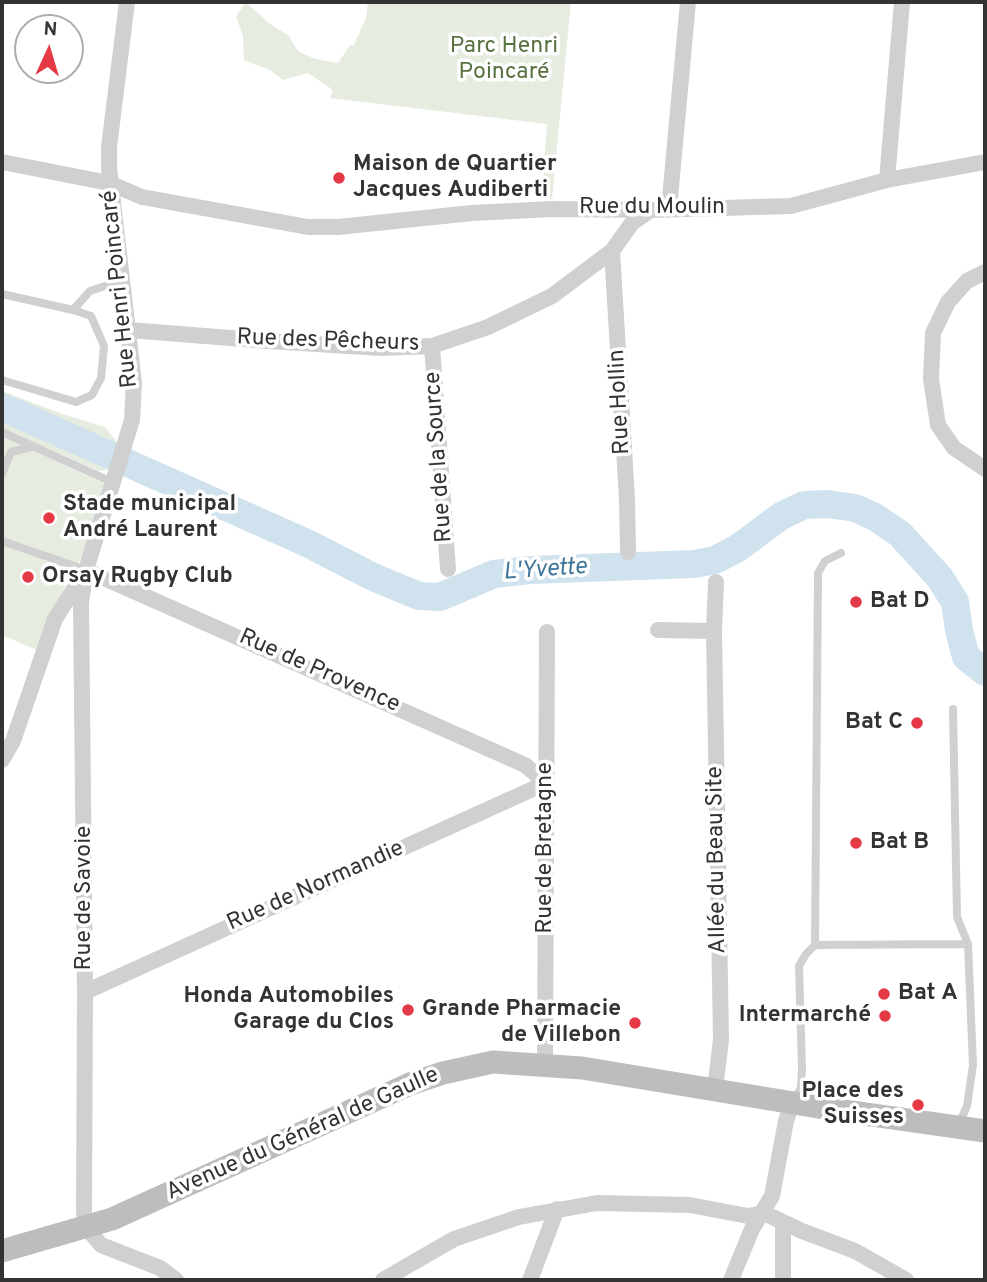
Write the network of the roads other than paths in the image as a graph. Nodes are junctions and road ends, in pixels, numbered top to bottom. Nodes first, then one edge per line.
1 (127, 2) edge
2 (688, 2) edge
3 (902, 2) edge
4 (2, 162) edge
5 (985, 162) edge
6 (887, 180) junction
7 (109, 183) junction
8 (669, 209) junction
9 (651, 211) junction
10 (612, 251) junction
11 (985, 272) edge
12 (123, 286) junction
13 (2, 294) edge
14 (73, 310) junction
15 (129, 330) junction
16 (432, 346) junction
17 (2, 380) edge
18 (2, 432) edge
19 (32, 447) junction
20 (985, 469) edge
21 (2, 474) edge
22 (115, 480) junction
23 (2, 541) edge
24 (628, 552) dead end
25 (841, 553) dead end
26 (448, 569) dead end
27 (86, 570) junction
28 (716, 582) dead end
29 (658, 630) dead end
30 (714, 631) junction
31 (547, 632) dead end
32 (953, 709) dead end
33 (3, 756) edge
34 (546, 783) junction
35 (968, 944) junction
36 (815, 945) junction
37 (85, 992) junction
38 (545, 1064) junction
39 (715, 1089) junction
40 (792, 1103) junction
41 (957, 1128) junction
42 (985, 1132) edge
43 (557, 1209) junction
44 (764, 1213) junction
45 (783, 1222) junction
46 (86, 1227) junction
47 (2, 1251) edge
48 (176, 1280) edge
49 (383, 1280) edge
50 (530, 1280) edge
51 (732, 1280) edge
52 (783, 1280) edge
53 (906, 1280) edge

1 - 7 street, Rue Henri Poincaré
2 - 8 street
3 - 6 street
4 - 7 street, Rue du Moulin
5 - 6 street, Rue du Moulin
6 - 8 street, Rue du Moulin
7 - 9 street, Rue du Moulin
7 - 12 street, Rue Henri Poincaré
8 - 9 street, Rue du Moulin
9 - 10 street, Rue des Pêcheurs
10 - 16 street, Rue des Pêcheurs
10 - 24 street, Rue Hollin
11 - 20 street
12 - 14 lane
12 - 15 street, Rue Henri Poincaré
13 - 14 lane
14 - 17 lane
15 - 16 street, Rue des Pêcheurs
15 - 22 street, Rue Henri Poincaré
16 - 26 street, Rue de la Source
18 - 19 lane
19 - 21 lane
19 - 22 lane
22 - 27 street, Rue Henri Poincaré
23 - 27 lane
25 - 36 lane
27 - 33 street
27 - 34 street, Rue de Provence
27 - 37 street, Rue de Savoie
28 - 30 street, Allée du Beau Site
29 - 30 street
30 - 39 street, Allée du Beau Site
31 - 34 street, Rue de Bretagne
32 - 35 lane
34 - 37 street, Rue de Normandie
34 - 38 street, Rue de Bretagne
35 - 36 lane
35 - 41 lane
36 - 40 lane
37 - 46 street, Rue de Savoie
38 - 39 main road, Avenue du Général de Gaulle
38 - 46 main road, Avenue du Général de Gaulle
39 - 40 main road, Avenue du Général de Gaulle
40 - 41 main road, Avenue du Général de Gaulle
40 - 44 street
41 - 42 main road, Avenue du Général de Gaulle
43 - 44 street
43 - 49 street
43 - 50 street
44 - 45 street
44 - 51 street
45 - 52 street
45 - 53 street
46 - 47 main road, Avenue du Général de Gaulle
46 - 48 street

